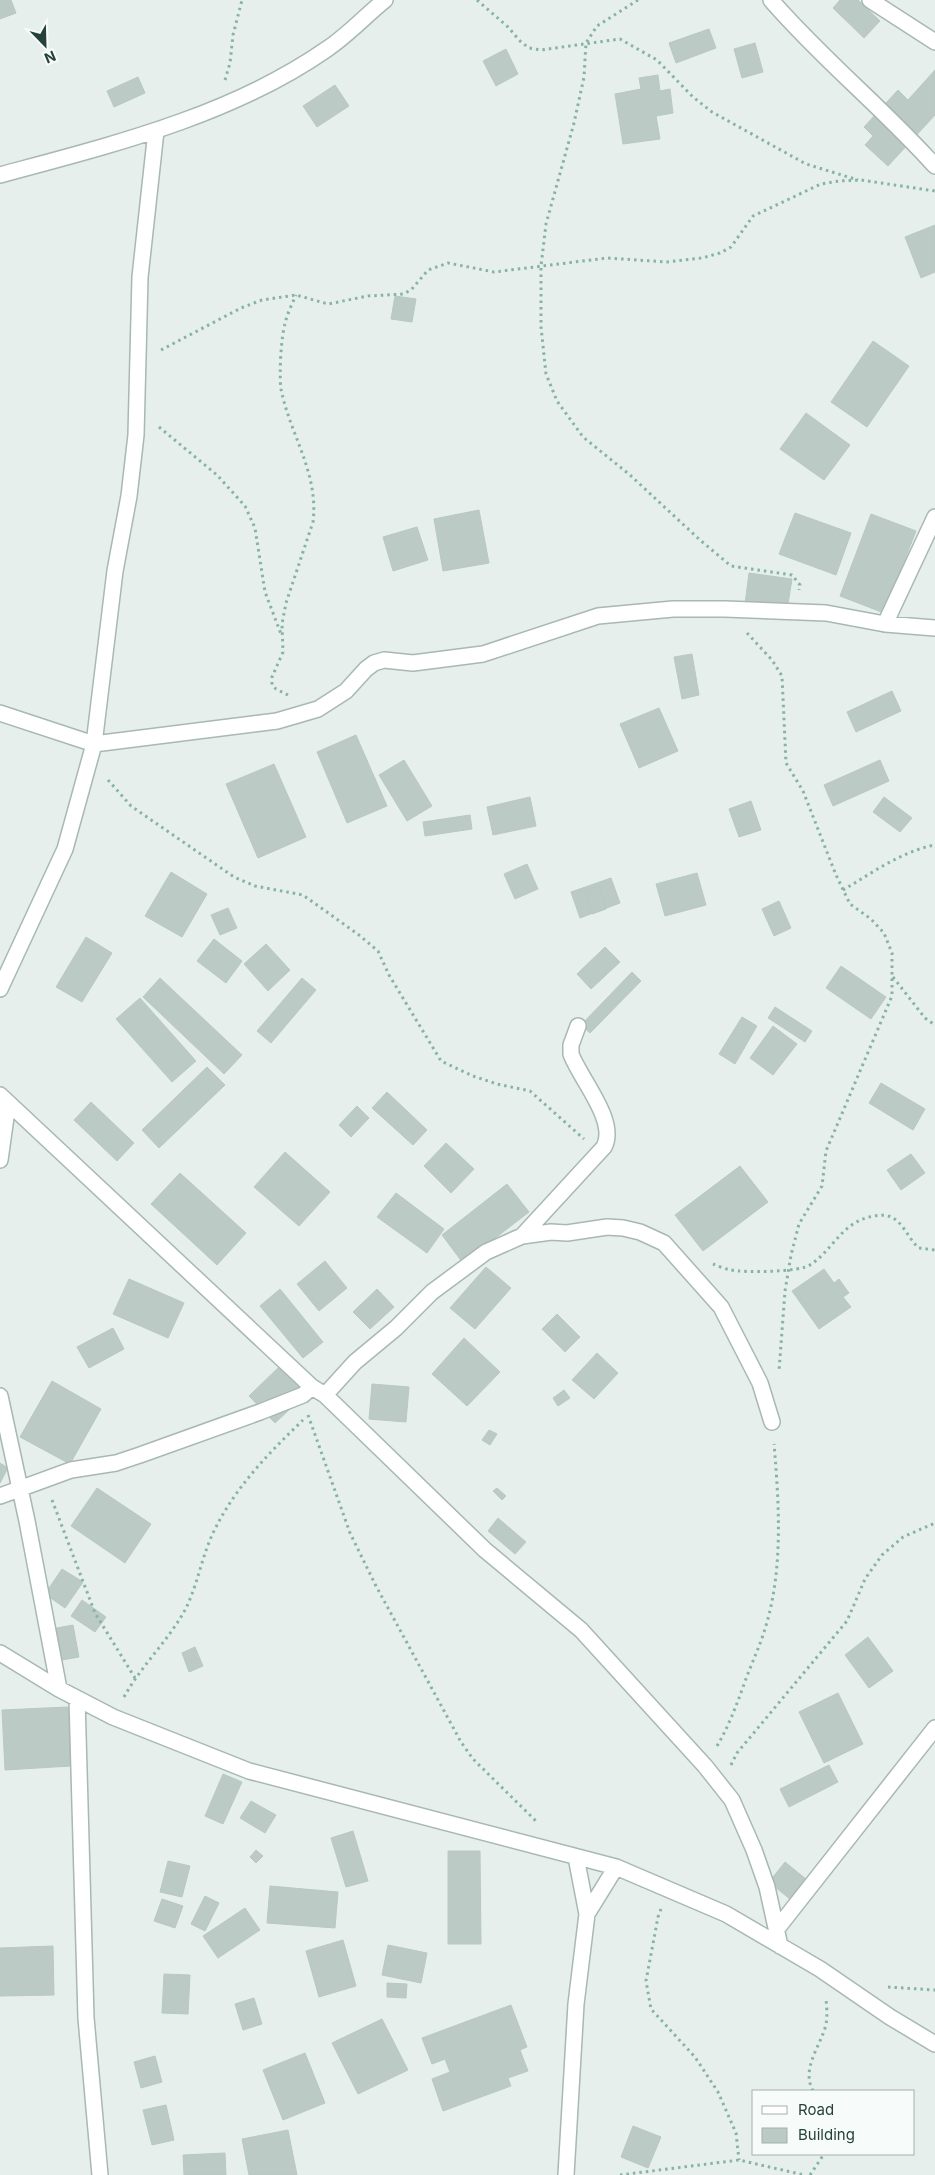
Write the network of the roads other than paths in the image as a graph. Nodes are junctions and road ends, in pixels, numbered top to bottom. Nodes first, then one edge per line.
1 (384, 0) edge
2 (771, 0) edge
3 (870, 0) edge
4 (935, 42) edge
5 (156, 131) junction
6 (935, 166) edge
7 (0, 175) edge
8 (935, 516) edge
9 (885, 624) junction
10 (935, 628) edge
11 (0, 712) edge
12 (94, 744) junction
13 (0, 989) edge
14 (578, 1026) dead end
15 (4, 1099) edge
16 (0, 1160) edge
17 (522, 1236) junction
18 (307, 1391) junction
19 (325, 1395) junction
20 (0, 1396) edge
21 (772, 1422) road end
22 (19, 1488) junction
23 (0, 1496) edge
24 (0, 1654) edge
25 (59, 1689) junction
26 (77, 1699) junction
27 (935, 1728) edge
28 (576, 1856) junction
29 (616, 1867) junction
30 (587, 1914) junction
31 (776, 1930) junction
32 (780, 1946) junction
33 (935, 2044) edge
34 (100, 2175) edge
35 (566, 2175) edge

1 - 5 street
2 - 6 street
3 - 4 street
5 - 7 street
5 - 12 street
8 - 9 street
9 - 10 street
9 - 12 street
11 - 12 street
12 - 13 street
14 - 17 street
15 - 16 street
15 - 18 street
17 - 19 street
17 - 21 street
18 - 19 street
18 - 22 street
19 - 31 street
20 - 22 street
22 - 23 street
22 - 25 street
24 - 25 street
25 - 26 street
26 - 28 street
26 - 34 street
27 - 31 street
28 - 29 street
28 - 30 street
29 - 30 street
29 - 32 street
30 - 35 street
31 - 32 street
32 - 33 street

